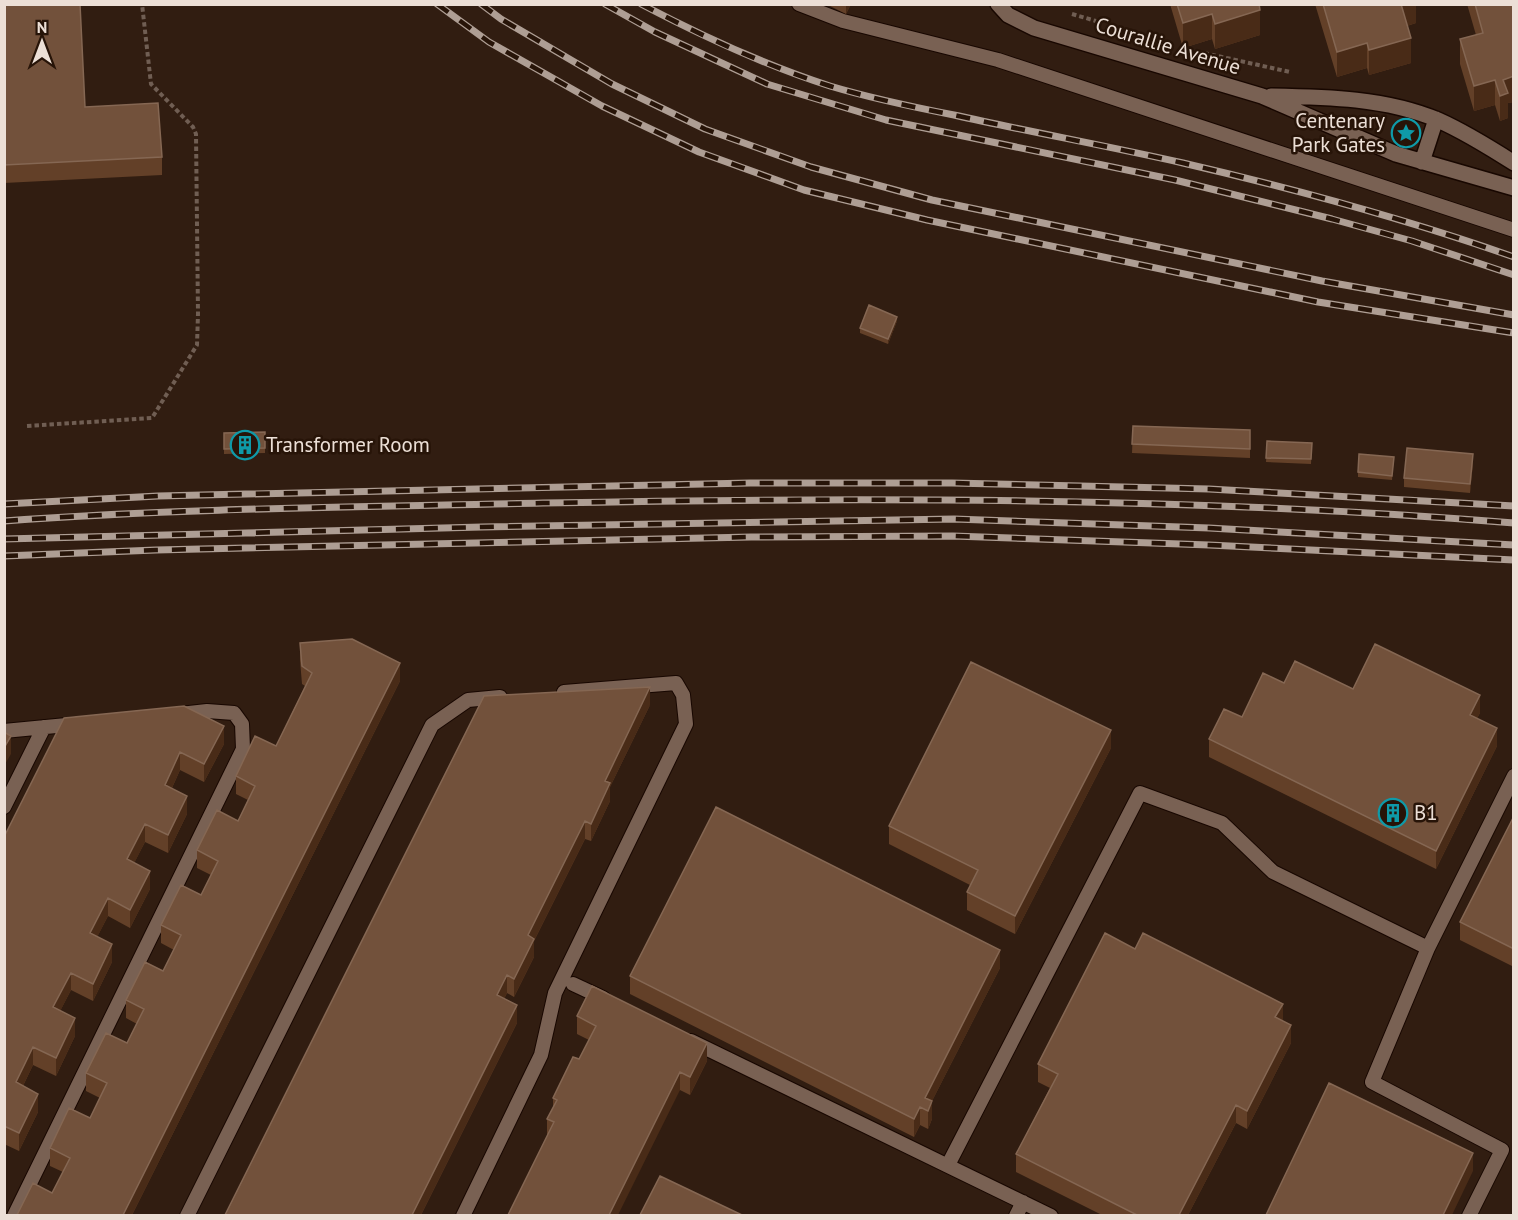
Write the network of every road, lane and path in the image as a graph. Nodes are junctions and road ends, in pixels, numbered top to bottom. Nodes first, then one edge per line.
1 (142, 4) edge
2 (799, 4) edge
3 (998, 4) edge
4 (1071, 14) dead end
5 (1102, 23) dead end
6 (1201, 53) edge
7 (1299, 74) dead end
8 (1262, 96) junction
9 (1436, 119) junction
10 (1422, 162) junction
11 (1514, 163) edge
12 (1514, 188) edge
13 (1514, 230) edge
14 (27, 426) dead end
15 (549, 693) edge
16 (514, 696) edge
17 (172, 715) edge
18 (90, 723) edge
19 (44, 727) junction
20 (4, 731) edge
21 (1514, 776) edge
22 (4, 807) edge
23 (1428, 948) junction
24 (573, 984) dead end
25 (616, 1005) edge
26 (680, 1036) edge
27 (948, 1165) junction
28 (1023, 1202) junction
29 (14, 1215) edge
30 (187, 1215) edge
31 (463, 1215) edge
32 (1016, 1215) edge
33 (1051, 1215) edge
34 (1469, 1215) edge

1 - 14 path
2 - 13 lane
3 - 8 street, Courallie Avenue
4 - 5 path
6 - 7 path
8 - 9 street, Courallie Avenue
8 - 10 street, Courallie Avenue
9 - 10 street
9 - 11 street, Courallie Avenue
10 - 12 street, Courallie Avenue
15 - 31 lane
16 - 30 lane
17 - 29 lane
18 - 19 lane
19 - 20 lane
19 - 22 lane
21 - 23 lane
23 - 27 lane
23 - 34 lane
24 - 25 lane
26 - 27 lane
27 - 28 lane
28 - 32 lane
28 - 33 lane

